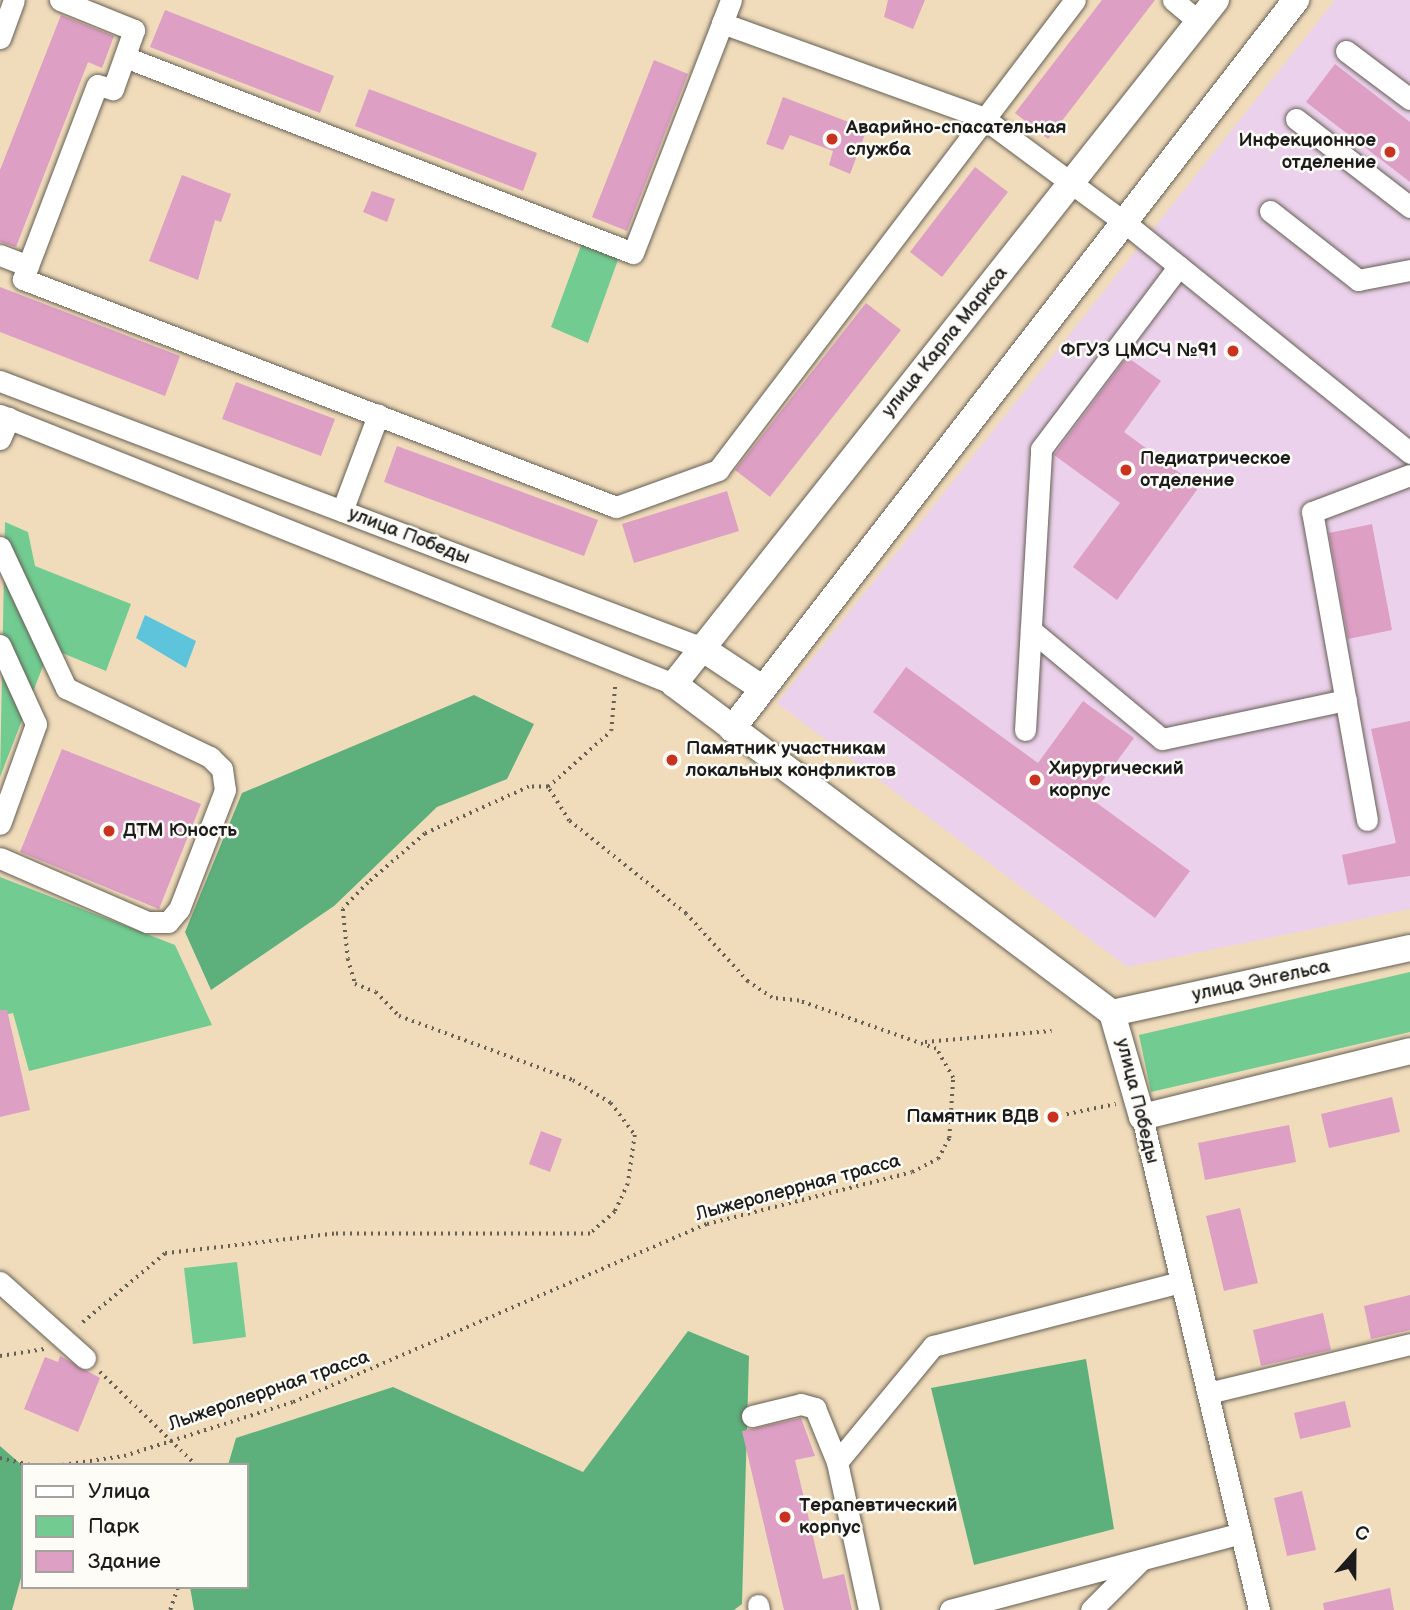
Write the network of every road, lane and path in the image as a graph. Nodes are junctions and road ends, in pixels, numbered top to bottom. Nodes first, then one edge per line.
1 (14, 0) edge
2 (60, 0) edge
3 (730, 0) edge
4 (1075, 0) edge
5 (1172, 0) edge
6 (1216, 0) edge
7 (1296, 0) edge
8 (1199, 22) junction
9 (722, 23) junction
10 (0, 38) edge
11 (1346, 51) dead end
12 (125, 57) junction
13 (1410, 99) edge
14 (982, 117) junction
15 (1296, 118) dead end
16 (1073, 183) junction
17 (1410, 207) edge
18 (1270, 211) dead end
19 (1124, 222) junction
20 (0, 255) edge
21 (28, 265) junction
22 (1180, 266) junction
23 (1410, 270) edge
24 (0, 381) edge
25 (378, 415) junction
26 (5, 417) edge
27 (0, 439) edge
28 (1410, 453) edge
29 (1410, 475) edge
30 (342, 511) junction
31 (0, 547) edge
32 (1031, 630) junction
33 (0, 645) edge
34 (700, 647) junction
35 (674, 684) junction
36 (615, 685) dead end
37 (762, 688) junction
38 (1346, 700) junction
39 (732, 729) junction
40 (1025, 730) dead end
41 (548, 787) junction
42 (1367, 820) dead end
43 (0, 824) edge
44 (0, 858) edge
45 (1410, 948) edge
46 (1112, 1013) junction
47 (1052, 1031) dead end
48 (921, 1042) junction
49 (1410, 1051) edge
50 (1116, 1104) dead end
51 (1053, 1117) dead end
52 (1142, 1117) junction
53 (0, 1282) edge
54 (1181, 1282) junction
55 (64, 1340) junction
56 (1410, 1344) edge
57 (0, 1356) edge
58 (85, 1358) joint
59 (1208, 1393) junction
60 (752, 1416) dead end
61 (171, 1440) junction
62 (0, 1458) edge
63 (837, 1462) junction
64 (22, 1463) edge
65 (76, 1463) edge
66 (195, 1463) edge
67 (1241, 1533) junction
68 (1140, 1561) junction
69 (177, 1589) edge
70 (998, 1604) edge
71 (170, 1610) edge
72 (869, 1610) edge
73 (950, 1610) edge
74 (1091, 1610) edge
75 (1259, 1610) edge

1 - 10 street
2 - 12 street
3 - 9 street
4 - 14 street
5 - 8 street
6 - 8 main road, улица Карла Маркса
7 - 19 main road
8 - 16 main road, улица Карла Маркса
9 - 12 street
9 - 14 street
11 - 13 street
12 - 21 street
14 - 16 street
14 - 25 street
15 - 17 street
16 - 19 street
16 - 34 main road, улица Карла Маркса
18 - 23 street
19 - 22 street
19 - 37 main road
20 - 21 street
21 - 25 street
22 - 28 street
22 - 32 street
24 - 30 street, улица Победы
25 - 30 street
26 - 27 street
26 - 35 street, улица Победы
29 - 38 street
30 - 34 street, улица Победы
31 - 44 street
32 - 38 street
32 - 40 street
33 - 43 street
34 - 35 main road, улица Карла Маркса
34 - 37 main road, улица Победы
35 - 39 main road, улица Победы
36 - 41 path
37 - 39 main road
38 - 42 street
39 - 46 main road, улица Победы
41 - 48 path, Лыжеролеррная трасса
41 - 55 path
45 - 46 main road, улица Энгельса
46 - 52 main road, улица Победы
47 - 48 path
48 - 61 path, Лыжеролеррная трасса
49 - 52 main road
50 - 51 path
52 - 54 street, улица Победы
53 - 55 street
54 - 59 street, улица Победы
54 - 63 street
55 - 57 path
55 - 58 street
56 - 59 street
58 - 61 path
59 - 67 street, улица Победы
60 - 63 street
61 - 65 path, Лыжеролеррная трасса
61 - 66 path
62 - 64 path
63 - 72 street
67 - 68 street
67 - 75 street, улица Победы
68 - 70 street
68 - 74 street
69 - 71 path
70 - 73 street

